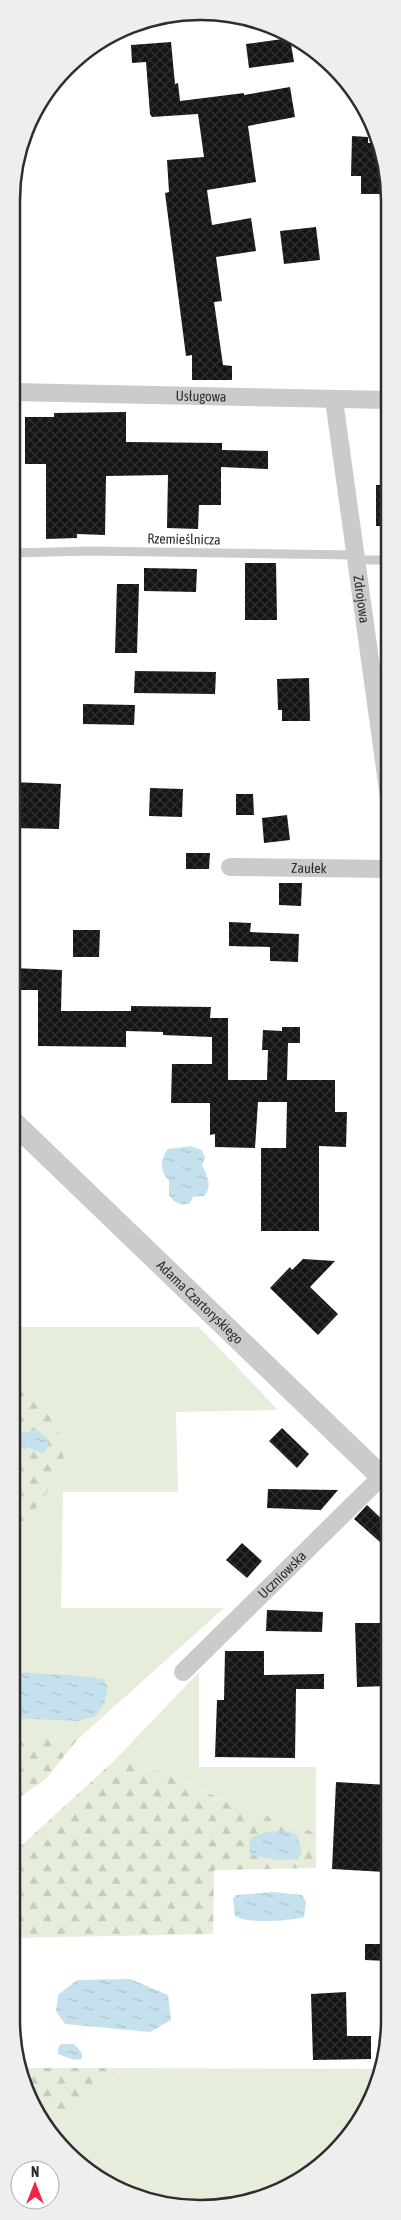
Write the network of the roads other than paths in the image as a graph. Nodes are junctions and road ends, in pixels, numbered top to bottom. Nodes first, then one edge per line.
1 (20, 392) edge
2 (334, 400) junction
3 (381, 400) edge
4 (20, 553) edge
5 (356, 557) junction
6 (381, 559) edge
7 (381, 736) edge
8 (230, 866) dead end
9 (381, 869) edge
10 (20, 1129) edge
11 (381, 1476) edge
12 (381, 1484) edge
13 (183, 1672) dead end

1 - 2 street, Usługowa
2 - 3 street, Usługowa
2 - 5 street, Zdrojowa
4 - 5 lane, Rzemieślnicza
5 - 6 lane, Rzemieślnicza
5 - 7 street, Zdrojowa
8 - 9 street, Zaułek
10 - 11 street, Adama Czartoryskiego
12 - 13 street, Uczniowska

